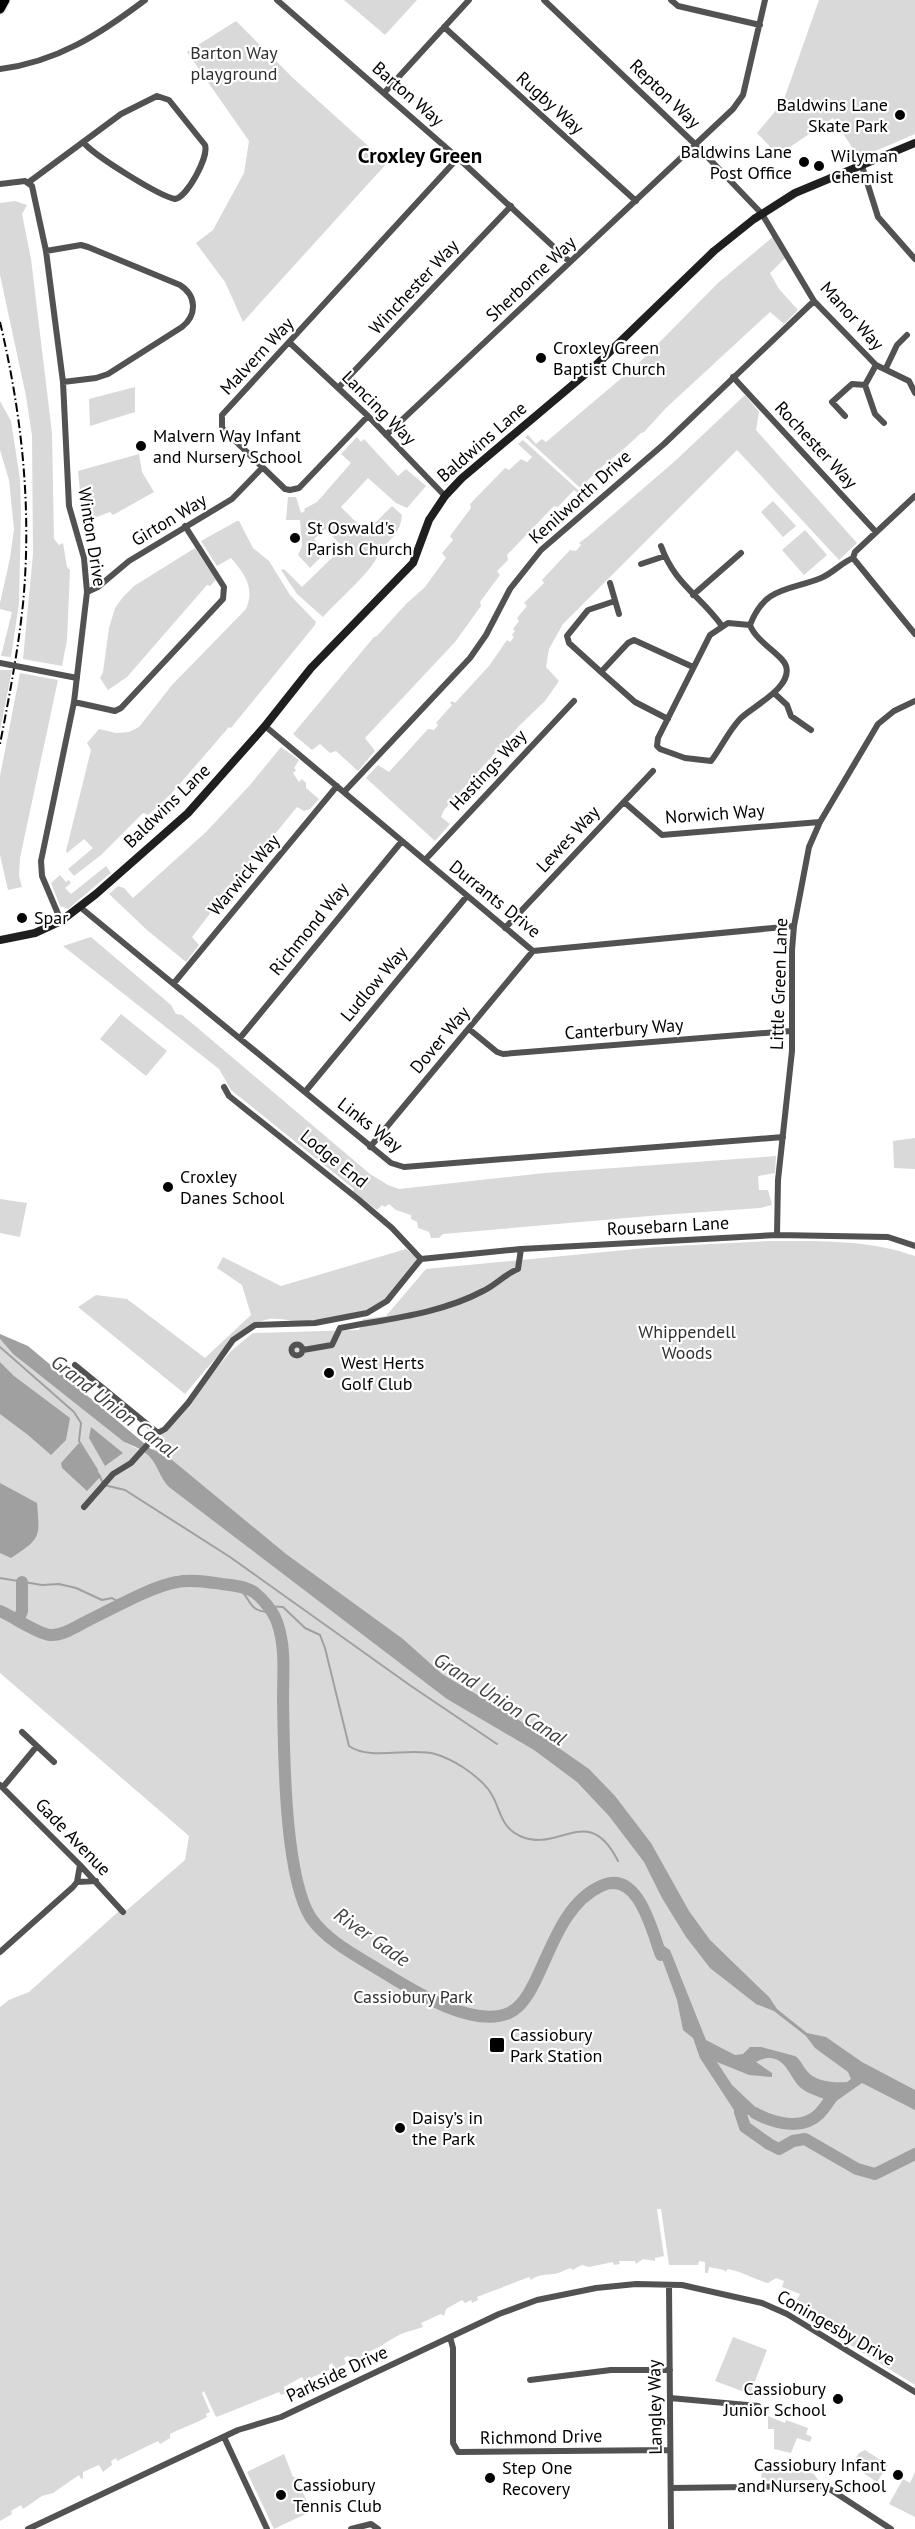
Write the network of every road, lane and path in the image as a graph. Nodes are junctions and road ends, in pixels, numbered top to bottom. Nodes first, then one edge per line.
1 (5, 0) edge
2 (145, 0) edge
3 (277, 0) edge
4 (469, 0) edge
5 (544, 0) edge
6 (671, 0) edge
7 (765, 0) edge
8 (0, 9) edge
9 (760, 25) junction
10 (444, 27) junction
11 (0, 69) edge
12 (384, 93) junction
13 (84, 143) junction
14 (696, 145) junction
15 (914, 146) edge
16 (458, 158) junction
17 (861, 164) junction
18 (29, 182) junction
19 (0, 184) edge
20 (636, 201) junction
21 (511, 206) junction
22 (762, 214) junction
23 (46, 251) junction
24 (915, 259) edge
25 (570, 262) junction
26 (814, 301) junction
27 (907, 335) dead end
28 (291, 343) junction
29 (876, 365) junction
30 (886, 368) junction
31 (733, 377) junction
32 (63, 382) junction
33 (865, 386) junction
34 (338, 388) junction
35 (915, 393) edge
36 (368, 416) junction
37 (845, 416) dead end
38 (884, 423) dead end
39 (386, 435) junction
40 (262, 468) junction
41 (445, 496) junction
42 (915, 496) edge
43 (185, 526) junction
44 (876, 532) junction
45 (661, 546) dead end
46 (741, 553) dead end
47 (665, 556) junction
48 (853, 558) junction
49 (641, 564) dead end
50 (610, 583) dead end
51 (87, 592) junction
52 (693, 595) junction
53 (615, 601) junction
54 (619, 614) dead end
55 (750, 625) junction
56 (722, 626) junction
57 (915, 634) edge
58 (0, 663) edge
59 (693, 667) junction
60 (601, 672) junction
61 (77, 678) junction
62 (774, 693) junction
63 (574, 700) dead end
64 (915, 701) edge
65 (74, 702) junction
66 (668, 719) junction
67 (265, 726) junction
68 (811, 730) dead end
69 (653, 771) dead end
70 (337, 786) junction
71 (344, 792) junction
72 (624, 802) junction
73 (820, 822) junction
74 (402, 841) junction
75 (425, 860) junction
76 (467, 896) junction
77 (80, 907) junction
78 (61, 921) junction
79 (794, 926) junction
80 (505, 928) junction
81 (0, 940) edge
82 (533, 951) junction
83 (174, 983) junction
84 (469, 1029) junction
85 (790, 1031) junction
86 (240, 1038) junction
87 (224, 1087) dead end
88 (304, 1092) junction
89 (783, 1137) junction
90 (370, 1147) junction
91 (777, 1235) junction
92 (915, 1246) edge
93 (521, 1249) junction
94 (421, 1259) junction
95 (303, 1350) dead end
96 (75, 1365) dead end
97 (158, 1433) junction
98 (84, 1507) dead end
99 (21, 1732) dead end
100 (37, 1746) junction
101 (54, 1762) dead end
102 (2, 1786) edge
103 (80, 1865) junction
104 (96, 1881) junction
105 (77, 1882) junction
106 (123, 1912) dead end
107 (0, 1952) edge
108 (669, 2285) junction
109 (450, 2337) junction
110 (669, 2370) junction
111 (530, 2380) dead end
112 (915, 2392) edge
113 (670, 2398) junction
114 (758, 2406) dead end
115 (224, 2437) junction
116 (670, 2450) junction
117 (670, 2488) junction
118 (28, 2529) edge
119 (267, 2529) edge
120 (351, 2529) edge
121 (378, 2529) edge
122 (671, 2529) edge
123 (891, 2529) edge

1 - 8 main road
2 - 11 street
3 - 12 street, Barton Way
4 - 10 street
5 - 14 street, Repton Way
6 - 9 street
7 - 9 street, Sherborne Way
9 - 14 street, Sherborne Way
10 - 12 street
10 - 20 street, Rugby Way
12 - 16 street, Barton Way
13 - 13 street
13 - 18 street
14 - 20 street, Sherborne Way
14 - 22 street, Repton Way
15 - 17 street, Baldwins Lane
16 - 21 street, Barton Way
16 - 28 street, Malvern Way
17 - 22 street, Baldwins Lane
17 - 24 street
18 - 19 street
18 - 23 street, Winton Drive
20 - 25 street, Sherborne Way
21 - 25 street, Barton Way
21 - 34 street, Winchester Way
22 - 26 street, Manor Way
22 - 41 street, Baldwins Lane
23 - 32 street, Winton Drive
23 - 32 street
25 - 39 street, Sherborne Way
26 - 29 street, Manor Way
26 - 31 street, Kenilworth Drive
27 - 30 street
28 - 34 street, Lancing Way
28 - 40 street, Malvern Way
29 - 30 street, Manor Way
29 - 33 street
30 - 35 street, Manor Way
31 - 44 street, Rochester Way
31 - 71 street, Kenilworth Drive
32 - 51 street, Winton Drive
33 - 37 street
33 - 38 street
34 - 36 street, Lancing Way
36 - 39 street, Lancing Way
36 - 40 street, Malvern Way
39 - 41 street, Lancing Way
40 - 43 street, Girton Way
41 - 67 street, Baldwins Lane
42 - 44 street
43 - 51 street, Girton Way
43 - 65 street
44 - 48 street
45 - 47 street
46 - 52 street
47 - 49 street
47 - 52 street
48 - 55 street
48 - 57 street
50 - 53 street
51 - 61 street, Winton Drive
52 - 56 street
53 - 54 street
53 - 60 street
55 - 56 street
55 - 62 street
56 - 59 street
58 - 61 street, bridge
59 - 60 street
59 - 66 street
60 - 66 street
61 - 65 street, Winton Drive
62 - 66 street
62 - 68 street
63 - 75 street, Hastings Way
64 - 73 street, Little Green Lane
65 - 78 street, Winton Drive
67 - 70 street, Durrants Drive
67 - 77 street, Baldwins Lane
69 - 72 street, Lewes Way
70 - 71 street, Durrants Drive
70 - 83 street, Warwick Way
71 - 74 street, Durrants Drive
72 - 73 street, Norwich Way
72 - 80 street, Lewes Way
73 - 79 street, Little Green Lane
74 - 75 street, Durrants Drive
74 - 86 street, Richmond Way
75 - 76 street, Durrants Drive
76 - 80 street, Durrants Drive
76 - 88 street, Ludlow Way
77 - 78 street, Baldwins Lane
77 - 83 street, Links Way
78 - 81 street, Baldwins Lane
79 - 82 street, Durrants Drive
79 - 85 street, Little Green Lane
80 - 82 street, Durrants Drive
82 - 84 street, Dover Way
83 - 86 street, Links Way
84 - 85 street, Canterbury Way
84 - 90 street, Dover Way
85 - 89 street, Little Green Lane
86 - 88 street, Links Way
87 - 94 street, Lodge End
88 - 90 street, Links Way
89 - 90 street, Links Way
89 - 91 street, Little Green Lane
91 - 92 street, Rousebarn Lane
91 - 93 street, Rousebarn Lane
93 - 94 street, Rousebarn Lane
93 - 95 street
94 - 97 street
96 - 97 street
97 - 98 street
99 - 100 street
100 - 101 street
100 - 102 street
102 - 103 street, Gade Avenue
103 - 104 street, Gade Avenue
103 - 105 street
104 - 105 street
104 - 106 street, Gade Avenue
105 - 107 street
108 - 109 street, Parkside Drive
108 - 110 street, Langley Way
108 - 112 street, Coningesby Drive
109 - 115 street, Parkside Drive
109 - 116 street, Richmond Drive
110 - 111 street
110 - 113 street, Langley Way
113 - 114 street
113 - 116 street, Langley Way
115 - 118 street, Parkside Drive
115 - 119 street
116 - 117 street, Langley Way
117 - 122 street, Langley Way
117 - 123 street
120 - 121 street

